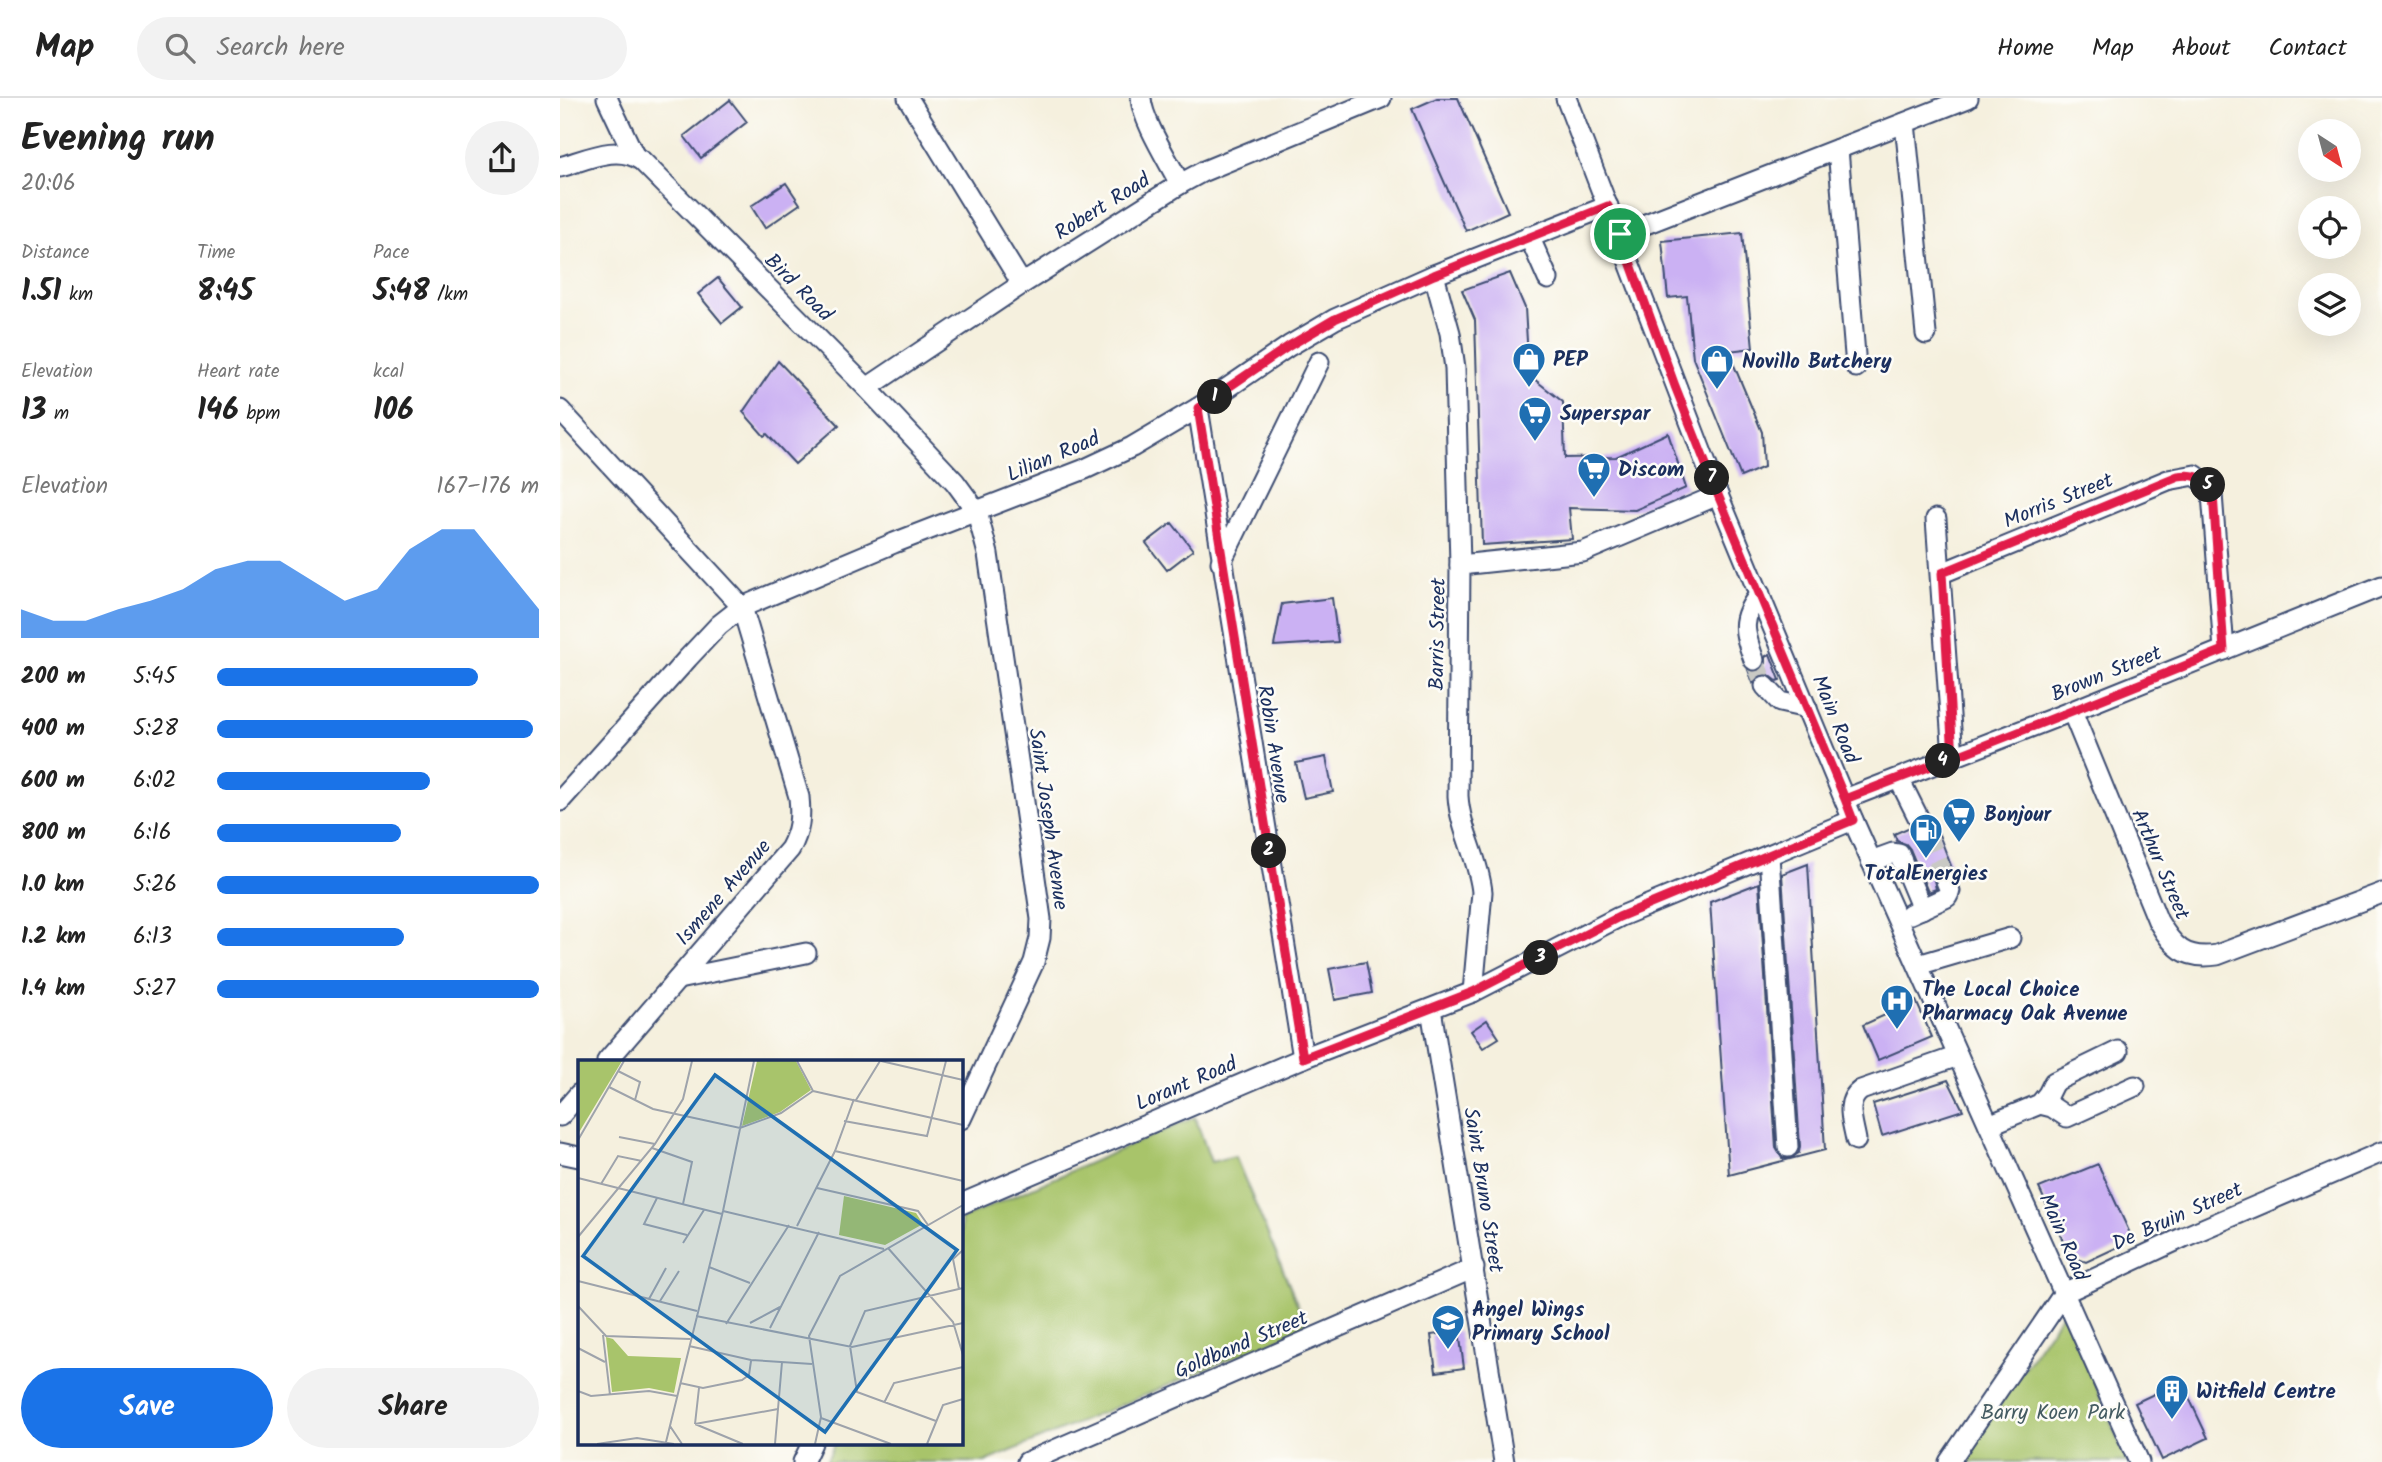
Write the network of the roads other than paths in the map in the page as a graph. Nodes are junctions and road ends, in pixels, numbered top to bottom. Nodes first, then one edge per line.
1 (607, 98) edge
2 (908, 98) edge
3 (1140, 98) edge
4 (1381, 98) edge
5 (1566, 98) edge
6 (1968, 98) edge
7 (1905, 123) junction
8 (1838, 149) junction
9 (634, 155) junction
10 (560, 167) edge
11 (1180, 184) junction
12 (1608, 206) junction
13 (1620, 234) junction
14 (1529, 236) junction
15 (1434, 275) junction
16 (1548, 279) dead end
17 (1022, 284) junction
18 (1926, 334) dead end
19 (1318, 362) dead end
20 (1856, 366) dead end
21 (867, 388) junction
22 (1198, 408) junction
23 (560, 410) edge
24 (1718, 495) junction
25 (977, 512) junction
26 (1936, 519) dead end
27 (1222, 562) junction
28 (1460, 565) junction
29 (1942, 573) junction
30 (2382, 586) edge
31 (1760, 594) junction
32 (742, 607) junction
33 (2224, 650) junction
34 (1754, 660) tunnel mouth
35 (1765, 686) tunnel mouth
36 (1807, 708) junction
37 (2071, 711) junction
38 (1953, 757) junction
39 (1899, 779) junction
40 (1845, 799) junction
41 (560, 802) edge
42 (1853, 820) junction
43 (1926, 834) tunnel mouth
44 (1769, 855) junction
45 (1871, 861) junction
46 (1946, 881) dead end
47 (2382, 893) edge
48 (1922, 909) junction
49 (1897, 919) junction
50 (2010, 938) dead end
51 (806, 953) dead end
52 (1918, 965) junction
53 (678, 979) junction
54 (1473, 992) junction
55 (1431, 1009) junction
56 (2118, 1051) dead end
57 (1958, 1056) junction
58 (1303, 1058) junction
59 (608, 1060) edge
60 (2135, 1086) dead end
61 (578, 1095) edge
62 (2040, 1104) junction
63 (560, 1116) edge
64 (962, 1117) edge
65 (1989, 1125) junction
66 (1856, 1140) dead end
67 (1788, 1147) dead end
68 (2382, 1152) edge
69 (560, 1153) edge
70 (578, 1157) edge
71 (962, 1204) edge
72 (1474, 1268) junction
73 (2064, 1293) junction
74 (812, 1444) edge
75 (803, 1462) edge
76 (1027, 1462) edge
77 (1503, 1462) edge
78 (1949, 1462) edge
79 (2140, 1462) edge

1 - 9 street
2 - 17 street
3 - 11 street
4 - 11 street, Robert Road
5 - 12 street, Main Road
6 - 7 street
7 - 8 street
7 - 18 street
8 - 13 street
8 - 20 street
9 - 10 street
9 - 21 street, Bird Road
11 - 17 street, Robert Road
12 - 13 street, Main Road
12 - 14 street, Lilian Road
13 - 24 street, Main Road
14 - 15 street, Lilian Road
14 - 16 street
15 - 22 street, Lilian Road
15 - 28 street, Barris Street
17 - 21 street, Robert Road
19 - 27 street
21 - 25 street, Bird Road
22 - 25 street, Lilian Road
22 - 27 street, Robin Avenue
23 - 32 street
24 - 28 street
24 - 31 street, Main Road
25 - 32 street, Lilian Road
25 - 64 street, Saint Joseph Avenue
26 - 29 street
27 - 58 street, Robin Avenue
28 - 54 street, Barris Street
29 - 33 street, Morris Street
29 - 38 street
30 - 33 street, Brown Street
31 - 34 street
31 - 36 street, Main Road
32 - 41 street, Lilian Road
32 - 53 street, Ismene Avenue
33 - 37 street, Brown Street
35 - 36 street
36 - 40 street, Main Road
37 - 38 street, Brown Street
37 - 47 street, Arthur Street
38 - 39 street, Brown Street
39 - 40 street, Brown Street
39 - 43 street
40 - 42 street, Main Road
42 - 44 street
42 - 45 street, Main Road
44 - 54 street
44 - 67 street
45 - 48 street
45 - 49 street, Main Road
46 - 48 street
48 - 49 street
49 - 52 street, Main Road
50 - 52 street
51 - 53 street
52 - 57 street, Main Road
53 - 59 street, Ismene Avenue
54 - 55 street
55 - 58 street, Lorant Road
55 - 72 street, Saint Bruno Street
56 - 62 street
57 - 65 street, Main Road
57 - 66 street
58 - 71 street, Lorant Road
60 - 62 street
61 - 63 street
62 - 65 street
65 - 73 street, Main Road
68 - 73 street, De Bruin Street
69 - 70 street
72 - 76 street, Goldband Street
72 - 77 street, Saint Bruno Street
73 - 78 street
73 - 79 street, Main Road
74 - 75 street

